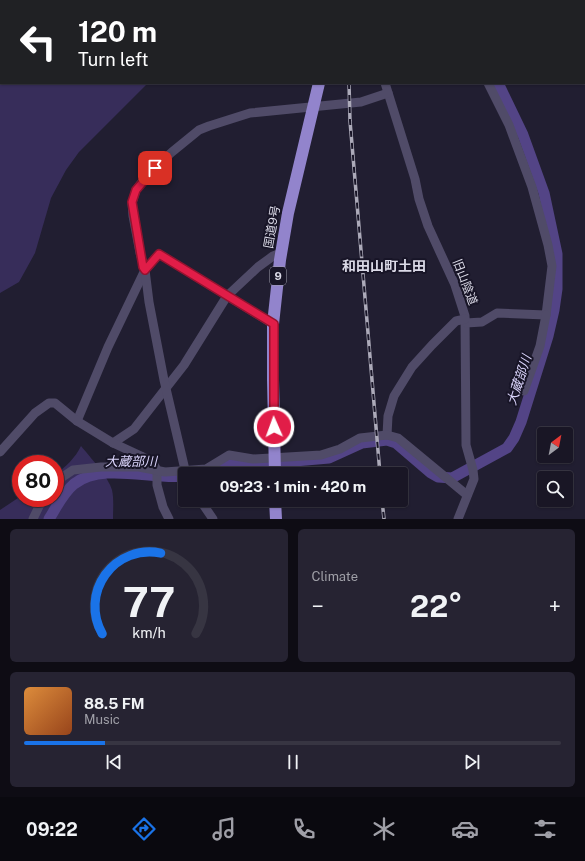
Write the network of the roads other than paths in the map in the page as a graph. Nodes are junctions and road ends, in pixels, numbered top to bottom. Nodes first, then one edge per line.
1 (319, 84) edge
2 (385, 84) edge
3 (488, 84) edge
4 (388, 93) junction
5 (314, 106) junction
6 (281, 253) junction
7 (145, 270) junction
8 (227, 296) junction
9 (546, 315) junction
10 (465, 321) junction
11 (274, 324) junction
12 (166, 388) junction
13 (524, 391) dead end
14 (77, 421) junction
15 (387, 435) junction
16 (113, 443) junction
17 (0, 452) edge
18 (275, 459) junction
19 (185, 467) edge
20 (209, 467) edge
21 (275, 467) edge
22 (157, 470) junction
23 (178, 473) edge
24 (64, 476) edge
25 (468, 495) junction
26 (39, 507) edge
27 (205, 507) edge
28 (275, 507) edge
29 (33, 519) edge
30 (169, 519) edge
31 (213, 519) edge
32 (276, 519) edge
33 (458, 519) edge

1 - 5 highway, 国道9号 / 9
2 - 4 street, 旧山陰道
3 - 9 street
4 - 5 street
4 - 10 street, 旧山陰道
5 - 6 highway, 国道9号 / 9
5 - 7 street
6 - 8 street
6 - 11 highway, 国道9号 / 9
7 - 8 street
7 - 12 street
7 - 14 street
8 - 11 street
8 - 12 street
9 - 10 street
9 - 13 street
10 - 15 street
10 - 25 street, 旧山陰道
11 - 18 highway, 国道9号 / 9
12 - 16 street
12 - 19 street
14 - 16 street
14 - 17 street
15 - 18 street
15 - 25 street
16 - 22 street
18 - 20 street
18 - 21 highway, 国道9号 / 9
22 - 23 street
22 - 24 street
22 - 30 street
25 - 33 street, 旧山陰道
26 - 29 street
27 - 31 street
28 - 32 highway

